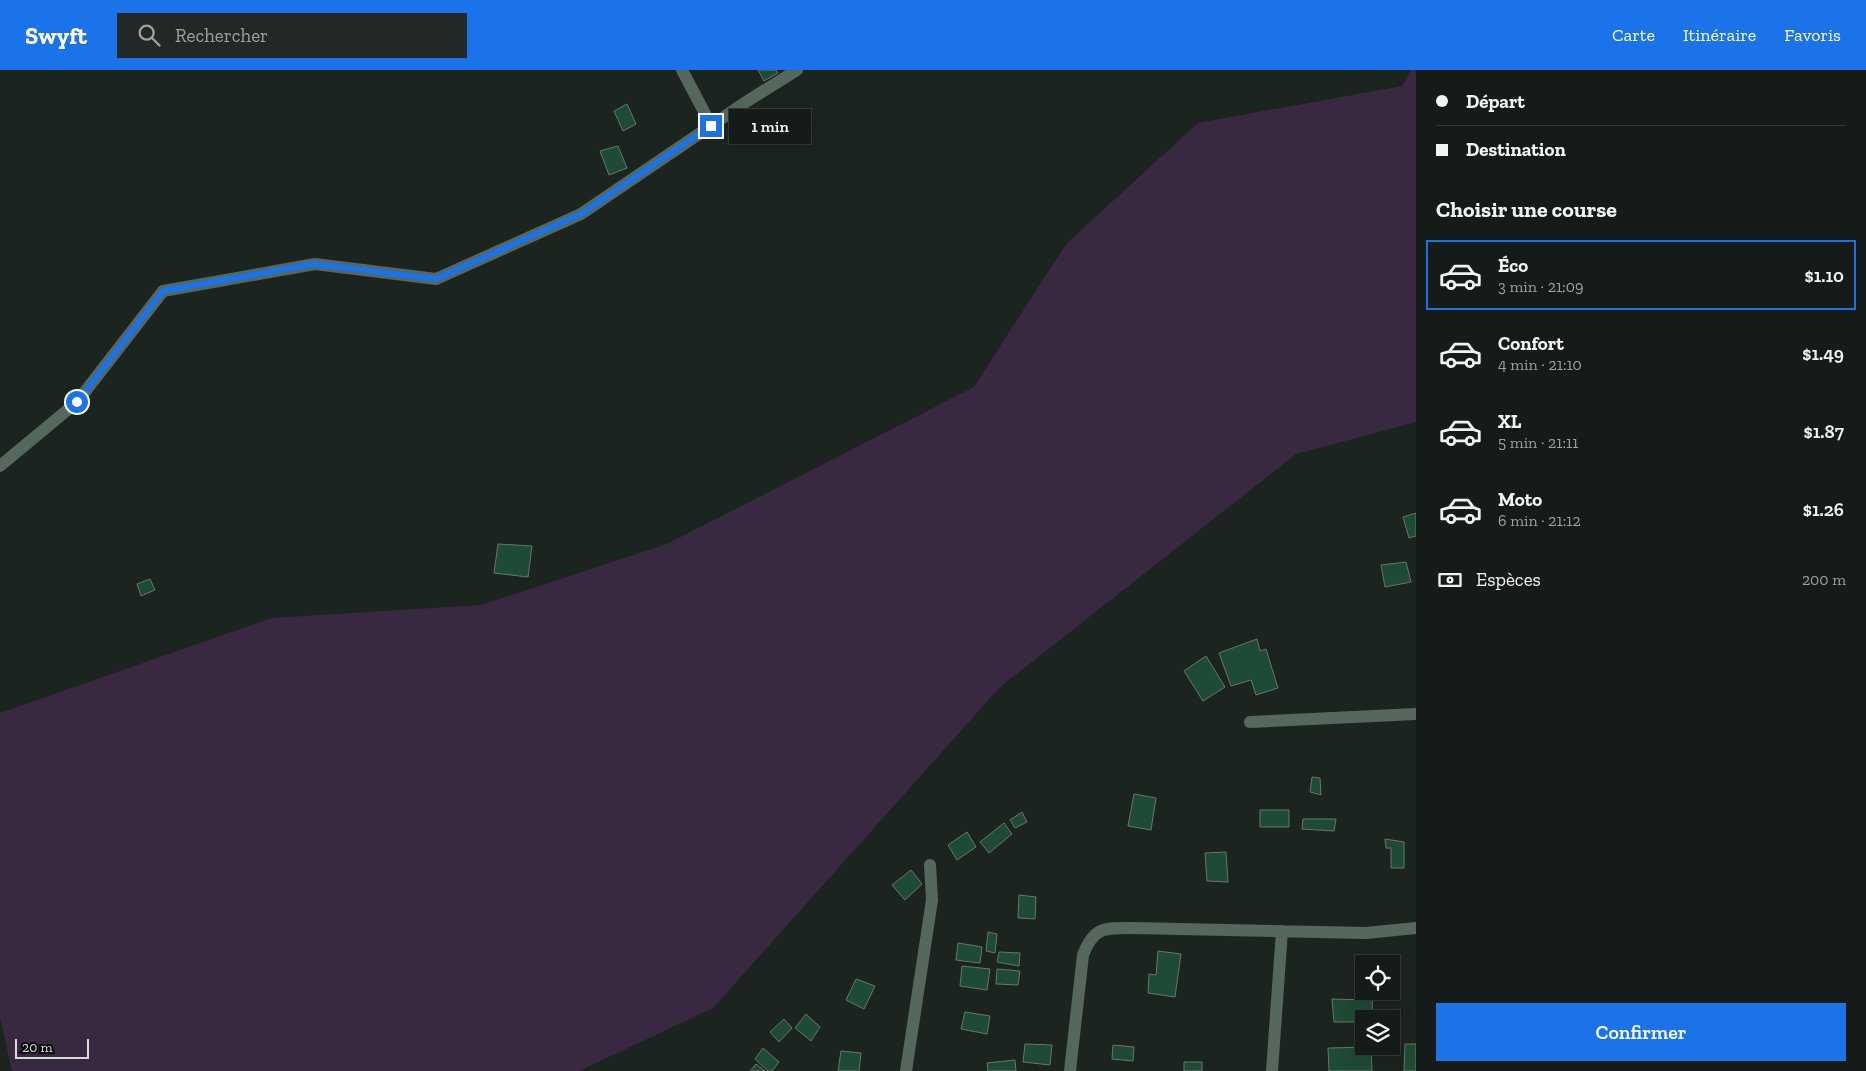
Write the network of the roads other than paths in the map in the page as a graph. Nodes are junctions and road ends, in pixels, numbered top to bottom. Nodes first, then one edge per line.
1 (682, 70) edge
2 (797, 70) edge
3 (711, 126) junction
4 (0, 466) edge
5 (1416, 714) edge
6 (1250, 722) dead end
7 (930, 864) dead end
8 (1416, 928) edge
9 (1282, 931) junction
10 (906, 1071) edge
11 (1070, 1071) edge
12 (1272, 1071) edge

1 - 3 street
2 - 3 street
3 - 4 street
5 - 6 street
7 - 10 street
8 - 9 street
9 - 11 street
9 - 12 street

